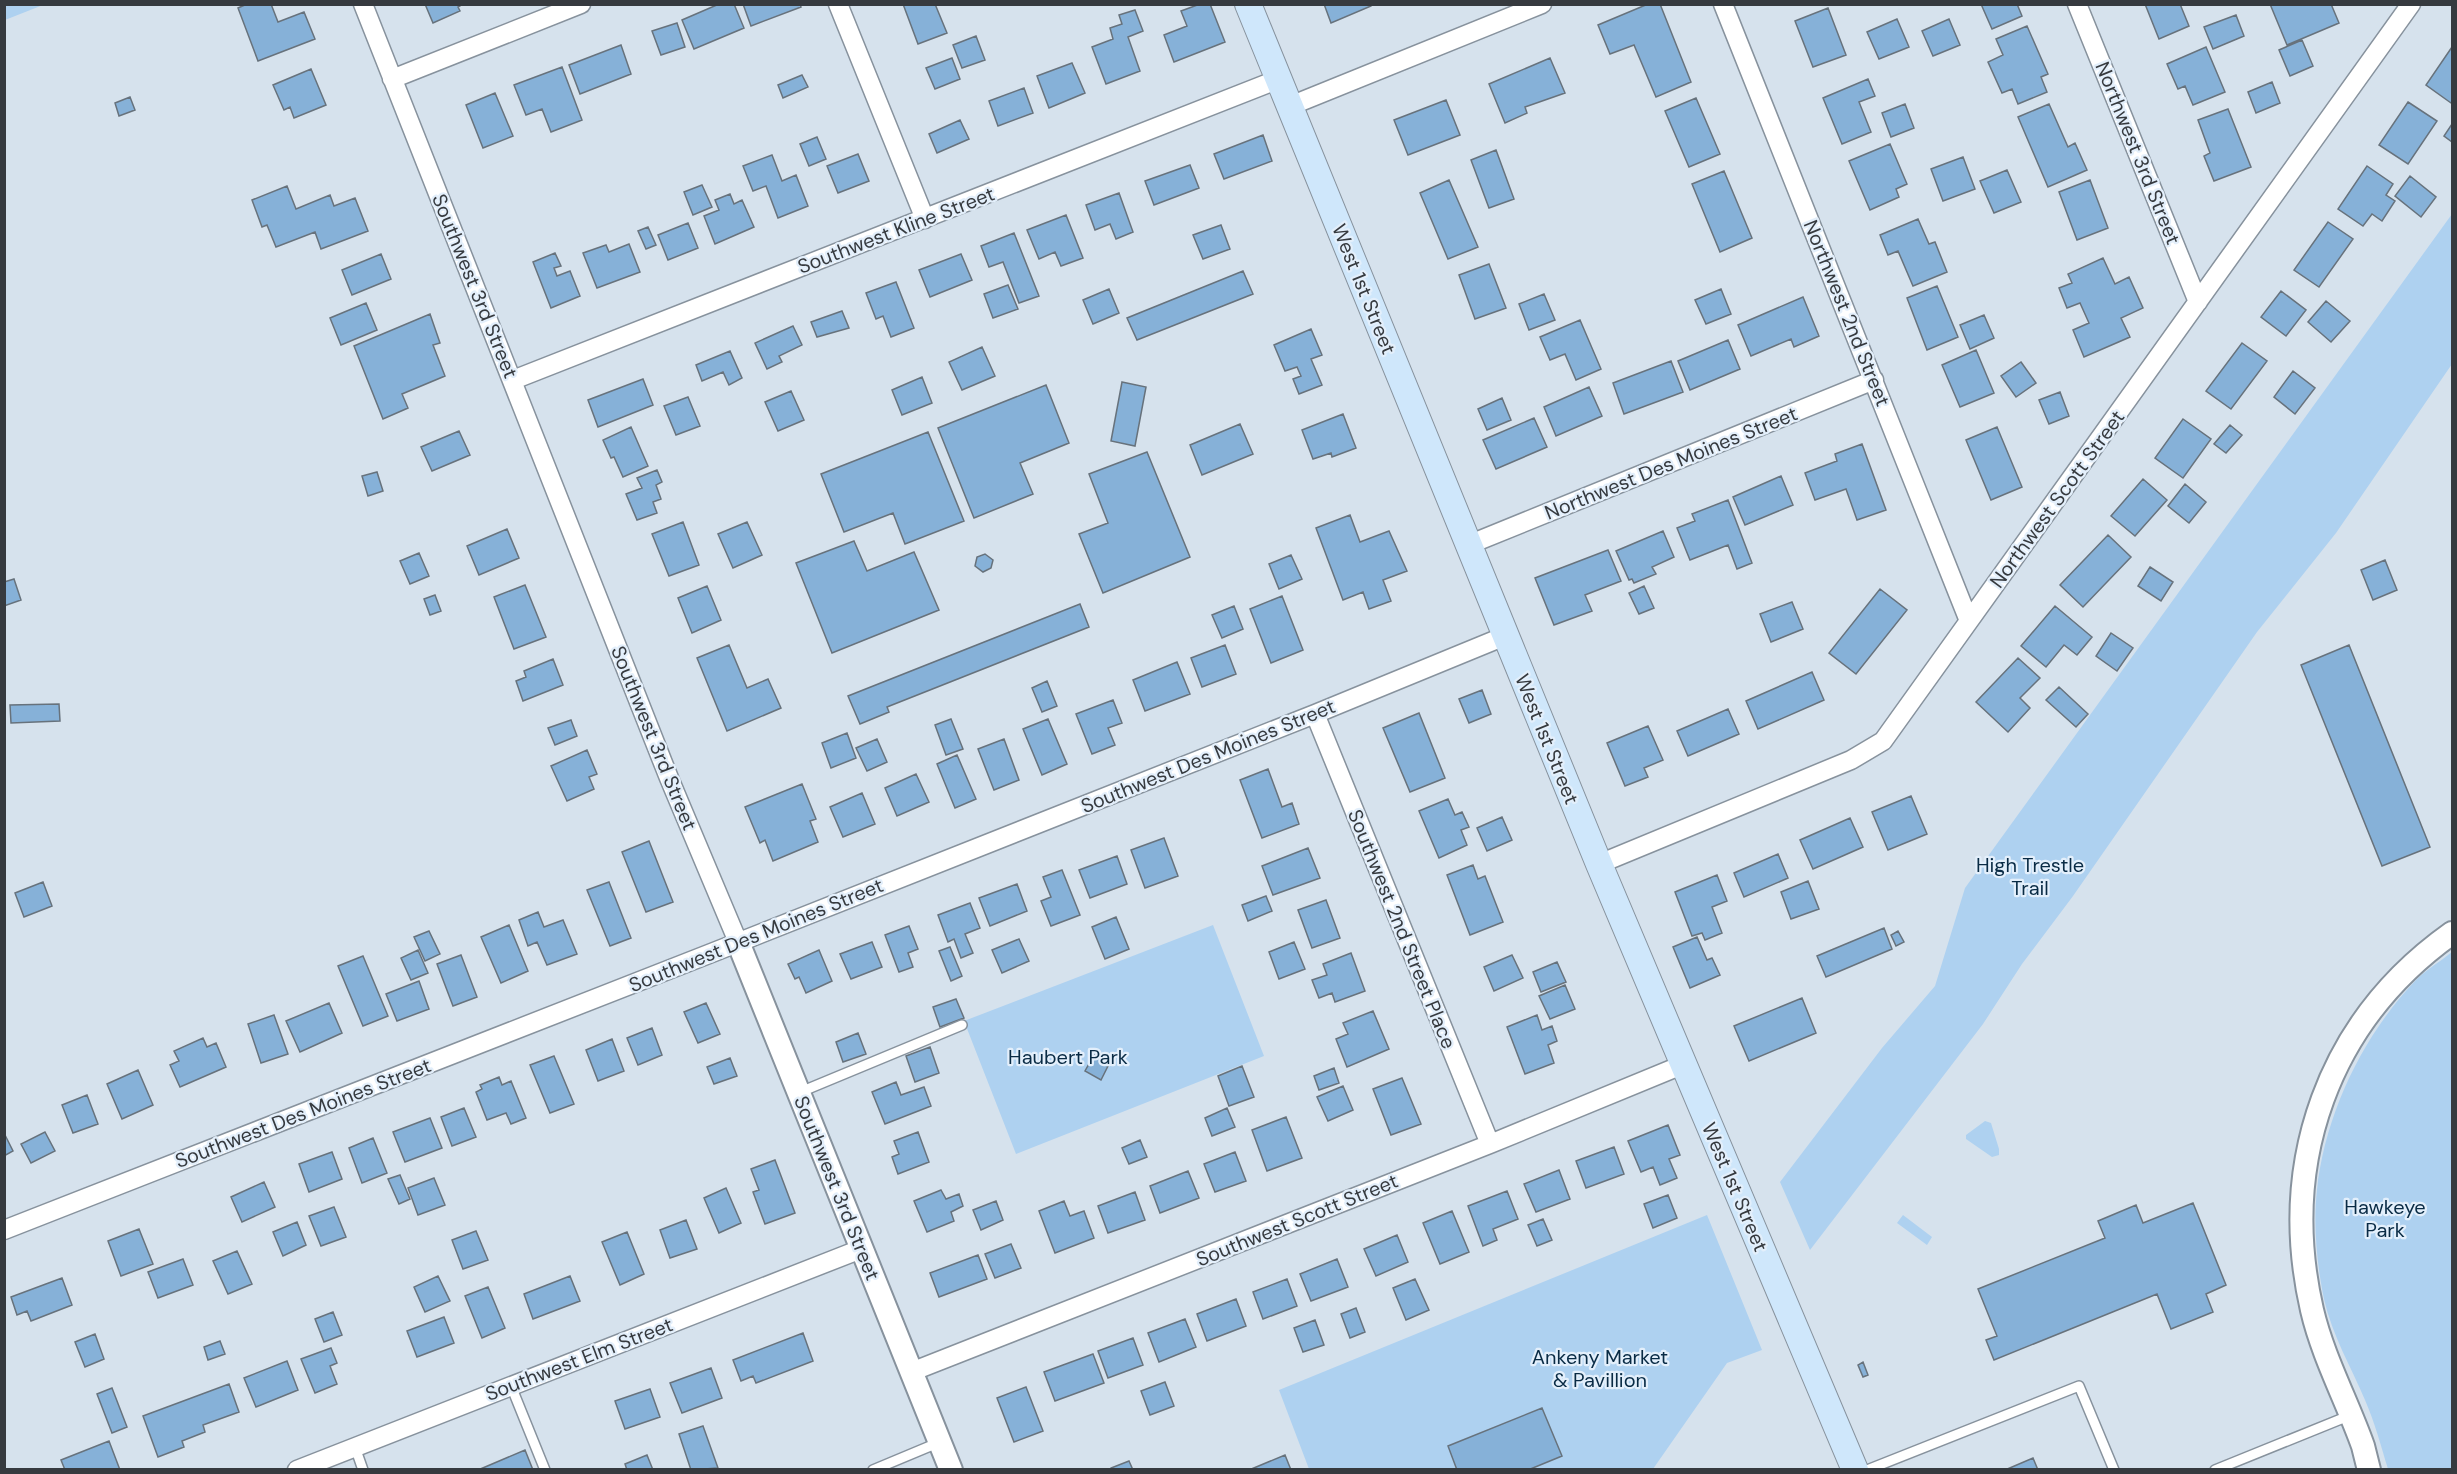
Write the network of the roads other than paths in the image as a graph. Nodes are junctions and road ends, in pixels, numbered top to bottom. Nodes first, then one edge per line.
1 (363, 4) edge
2 (581, 4) edge
3 (838, 4) edge
4 (1248, 4) edge
5 (1542, 4) edge
6 (1723, 4) edge
7 (2078, 4) edge
8 (2407, 6) edge
9 (392, 79) junction
10 (1279, 79) junction
11 (1290, 106) junction
12 (925, 219) junction
13 (2198, 302) junction
14 (513, 380) junction
15 (1874, 380) junction
16 (1468, 545) junction
17 (1970, 621) junction
18 (1505, 636) junction
19 (1315, 714) junction
20 (1599, 864) junction
21 (2452, 933) edge
22 (738, 942) junction
23 (962, 1025) dead end
24 (1682, 1065) junction
25 (798, 1093) junction
26 (1490, 1144) junction
27 (4, 1230) edge
28 (861, 1249) junction
29 (911, 1372) junction
30 (511, 1386) junction
31 (2351, 1415) junction
32 (940, 1443) junction
33 (355, 1447) junction
34 (297, 1470) edge
35 (363, 1470) edge
36 (545, 1470) edge
37 (873, 1470) edge
38 (951, 1470) edge
39 (1855, 1470) edge
40 (1867, 1470) edge
41 (2114, 1470) edge
42 (2215, 1470) edge
43 (2369, 1470) edge

1 - 9 street, Southwest 3rd Street
2 - 9 street
3 - 12 street
4 - 10 main road, West 1st Street
5 - 11 street
6 - 15 street, Northwest 2nd Street
7 - 13 street, Northwest 3rd Street
8 - 13 street, Northwest Scott Street
9 - 14 street, Southwest 3rd Street
10 - 11 main road, West 1st Street
10 - 12 street, Southwest Kline Street
11 - 16 main road, West 1st Street
12 - 14 street, Southwest Kline Street
13 - 17 street, Northwest Scott Street
14 - 22 street, Southwest 3rd Street
15 - 16 street, Northwest Des Moines Street
15 - 17 street, Northwest 2nd Street
16 - 18 main road, West 1st Street
17 - 20 street, Northwest Scott Street
18 - 19 street, Southwest Des Moines Street
18 - 20 main road, West 1st Street
19 - 22 street, Southwest Des Moines Street
19 - 26 street, Southwest 2nd Street Place
20 - 24 main road, West 1st Street
21 - 31 street
22 - 25 street, Southwest 3rd Street
22 - 27 street, Southwest Des Moines Street
23 - 25 lane
24 - 26 street, Southwest Scott Street
24 - 39 main road, West 1st Street
25 - 28 street, Southwest 3rd Street
26 - 29 street, Southwest Scott Street
28 - 29 street, Southwest 3rd Street
28 - 30 street, Southwest Elm Street
29 - 32 street, Southwest 3rd Street
30 - 33 street, Southwest Elm Street
30 - 36 lane
31 - 42 lane
31 - 43 street
32 - 37 lane
32 - 38 street, Southwest 3rd Street
33 - 34 street, Southwest Elm Street
33 - 35 lane
40 - 41 lane

